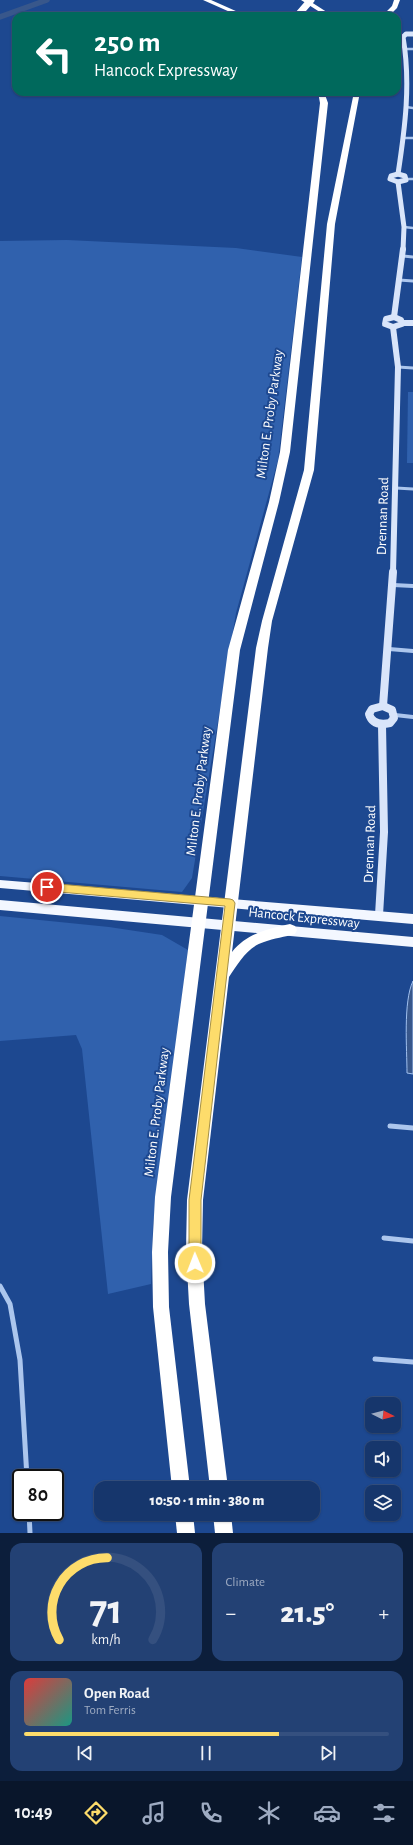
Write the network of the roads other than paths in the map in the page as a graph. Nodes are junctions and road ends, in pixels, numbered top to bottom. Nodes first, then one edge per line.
1 (206, 0) edge
2 (304, 0) edge
3 (312, 0) edge
4 (397, 0) edge
5 (404, 0) edge
6 (234, 12) edge
7 (301, 12) edge
8 (324, 12) edge
9 (389, 12) edge
10 (401, 12) edge
11 (413, 34) edge
12 (406, 49) junction
13 (413, 49) edge
14 (322, 96) edge
15 (328, 96) edge
16 (356, 96) edge
17 (362, 96) edge
18 (324, 103) junction
19 (406, 108) junction
20 (413, 108) edge
21 (352, 118) junction
22 (405, 138) junction
23 (413, 138) edge
24 (398, 174) junction
25 (406, 179) junction
26 (413, 179) edge
27 (398, 182) junction
28 (404, 228) junction
29 (413, 228) edge
30 (403, 256) junction
31 (413, 257) edge
32 (399, 280) junction
33 (413, 281) edge
34 (394, 317) junction
35 (403, 323) junction
36 (413, 323) edge
37 (393, 327) junction
38 (398, 367) junction
39 (413, 368) edge
40 (396, 488) junction
41 (413, 489) edge
42 (393, 585) junction
43 (413, 586) edge
44 (389, 649) junction
45 (413, 651) edge
46 (383, 706) junction
47 (395, 716) junction
48 (413, 717) edge
49 (382, 725) junction
50 (0, 884) edge
51 (202, 900) junction
52 (230, 903) junction
53 (0, 905) edge
54 (379, 915) junction
55 (413, 919) edge
56 (199, 922) junction
57 (227, 925) junction
58 (290, 930) junction
59 (410, 940) edge
60 (221, 977) junction
61 (390, 1126) dead end
62 (413, 1128) edge
63 (384, 1238) dead end
64 (413, 1241) edge
65 (0, 1286) edge
66 (375, 1358) dead end
67 (413, 1362) edge
68 (26, 1469) edge
69 (180, 1481) edge
70 (218, 1481) edge
71 (29, 1521) edge
72 (185, 1521) edge
73 (223, 1521) edge
74 (30, 1533) edge
75 (186, 1533) edge
76 (224, 1533) edge

1 - 6 highway
2 - 8 highway
3 - 7 highway, bridge
4 - 9 highway
5 - 10 highway
11 - 12 street
12 - 13 street
12 - 19 street
14 - 18 highway
15 - 18 highway
16 - 21 highway
17 - 21 highway
18 - 51 highway, Milton E. Proby Parkway
19 - 20 street
19 - 22 street
21 - 52 highway
22 - 23 street
22 - 24 street
24 - 25 street
24 - 27 street
25 - 26 street
25 - 27 street
27 - 28 street
28 - 29 street
28 - 30 street
30 - 31 street
30 - 32 street
32 - 33 street
32 - 34 street
34 - 35 street
34 - 37 street, Drennan Road
35 - 36 street
35 - 37 street
37 - 38 street, Drennan Road
38 - 39 street
38 - 40 street, Drennan Road
40 - 41 street
40 - 42 street, Drennan Road
42 - 43 street
42 - 44 street, Drennan Road
44 - 45 street
44 - 46 street, Drennan Road
46 - 47 street
46 - 49 street
47 - 48 street
47 - 49 street
49 - 54 street, Drennan Road
50 - 51 main road, Hancock Expressway
51 - 52 main road, Hancock Expressway
51 - 56 highway, Milton E. Proby Parkway
52 - 54 main road, Hancock Expressway
52 - 57 highway
53 - 56 main road, Hancock Expressway
54 - 55 main road, Hancock Expressway
56 - 57 main road, Hancock Expressway
56 - 69 highway, Milton E. Proby Parkway
57 - 58 main road, Hancock Expressway
57 - 60 highway
58 - 59 main road, Hancock Expressway
58 - 60 highway
60 - 70 highway
61 - 62 street
63 - 64 street
65 - 68 street
66 - 67 street
71 - 74 street
72 - 75 highway
73 - 76 highway

